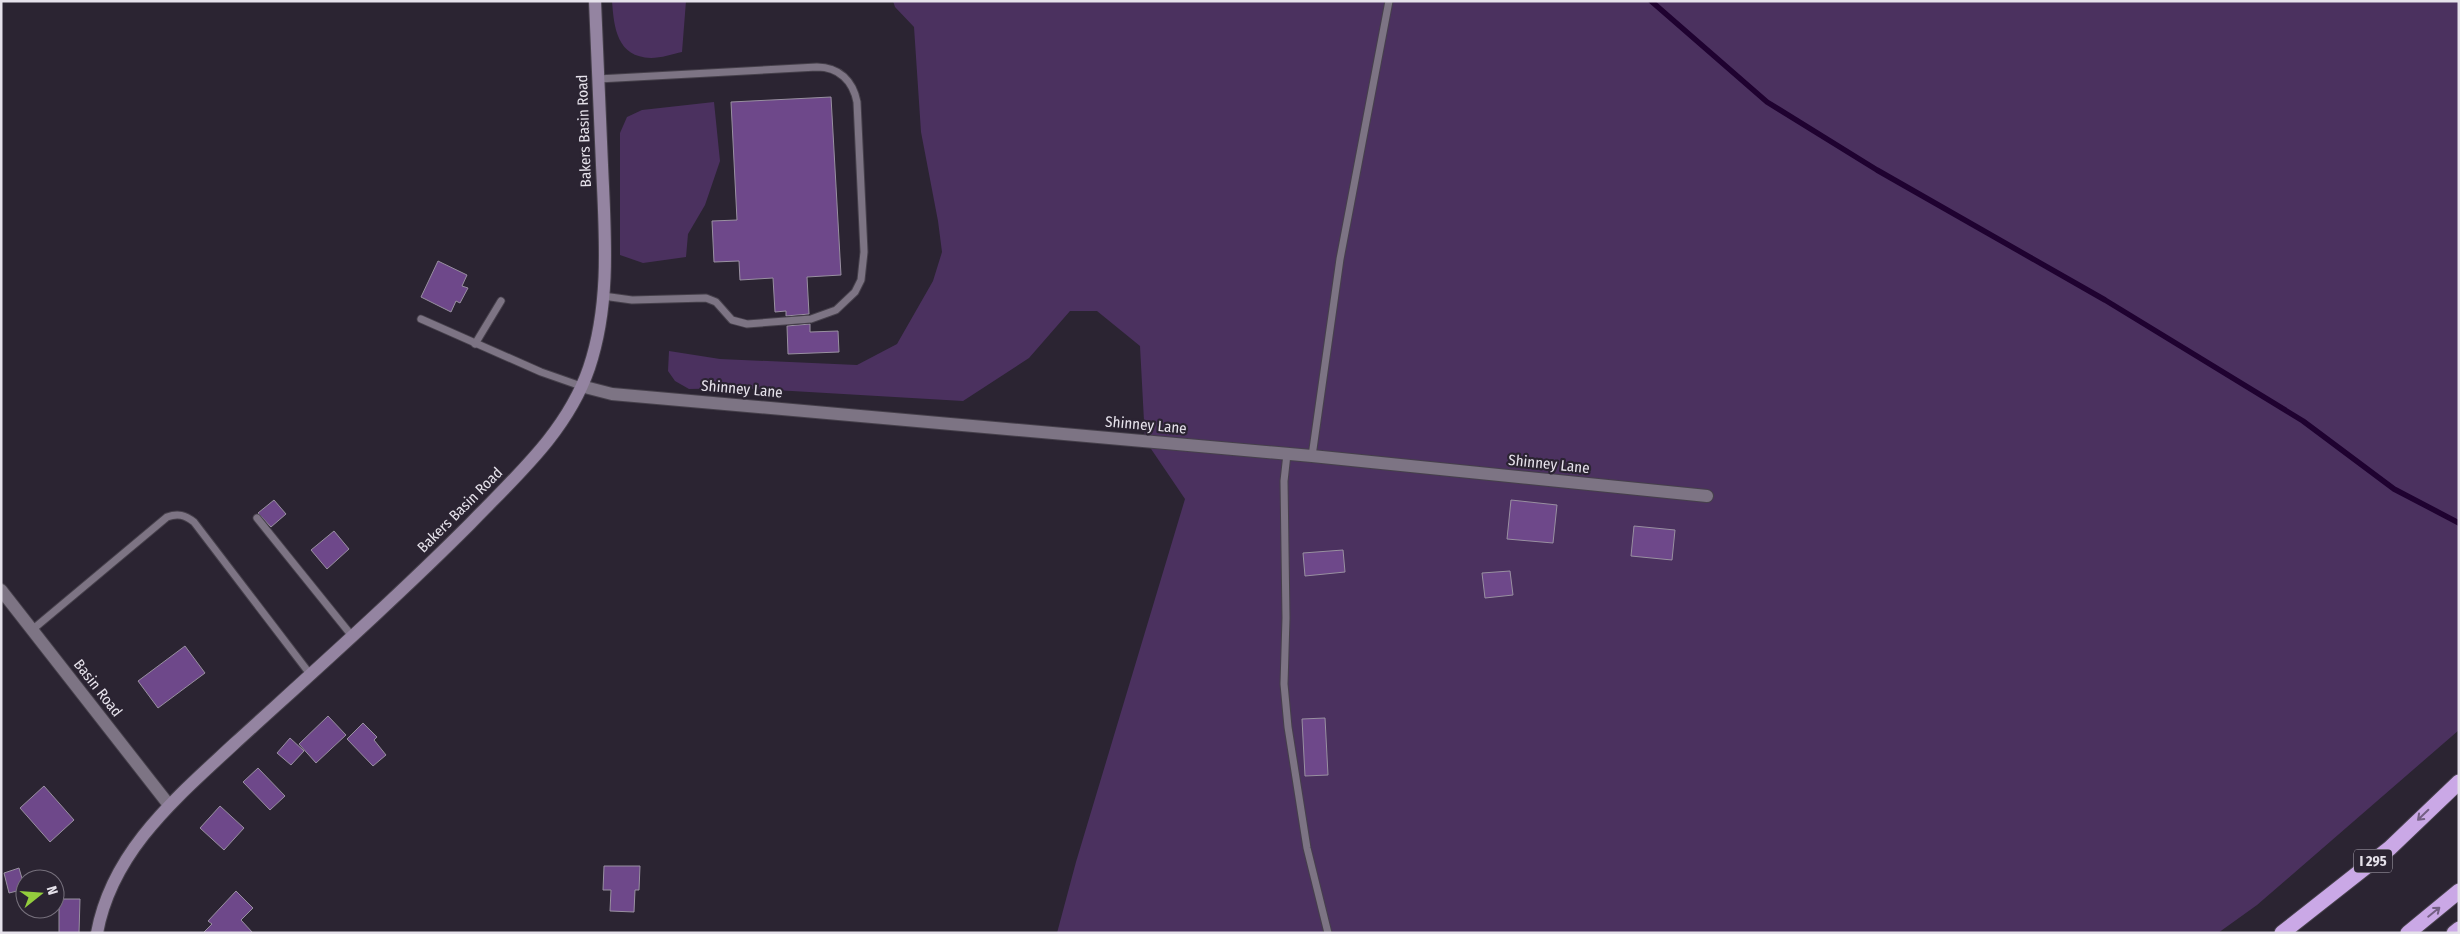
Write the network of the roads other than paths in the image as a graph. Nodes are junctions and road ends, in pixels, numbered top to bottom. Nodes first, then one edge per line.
1 (595, 1) edge
2 (1389, 1) edge
3 (598, 79) junction
4 (603, 296) junction
5 (501, 301) dead end
6 (421, 319) dead end
7 (475, 344) junction
8 (582, 386) junction
9 (1287, 454) junction
10 (1312, 456) junction
11 (1708, 496) dead end
12 (257, 518) dead end
13 (1, 590) edge
14 (32, 630) junction
15 (352, 636) junction
16 (310, 674) junction
17 (2459, 782) edge
18 (169, 805) junction
19 (2459, 891) edge
20 (2459, 929) edge
21 (97, 933) edge
22 (1328, 933) edge
23 (2282, 933) edge
24 (2408, 933) edge
25 (2454, 933) edge

1 - 3 main road, Bakers Basin Road
2 - 10 lane
3 - 4 main road, Bakers Basin Road
3 - 4 lane
4 - 8 main road, Bakers Basin Road
5 - 7 lane
6 - 7 lane
7 - 8 lane
8 - 9 street, Shinney Lane
8 - 15 main road, Bakers Basin Road
9 - 10 street, Shinney Lane
9 - 22 lane
10 - 11 street, Shinney Lane
12 - 15 lane
13 - 14 street, Basin Road
14 - 16 lane
14 - 18 street, Basin Road
15 - 16 main road, Bakers Basin Road
16 - 18 main road, Bakers Basin Road
17 -> 23 highway, I 295
18 - 21 main road, Bakers Basin Road
24 -> 19 highway
20 - 25 highway

